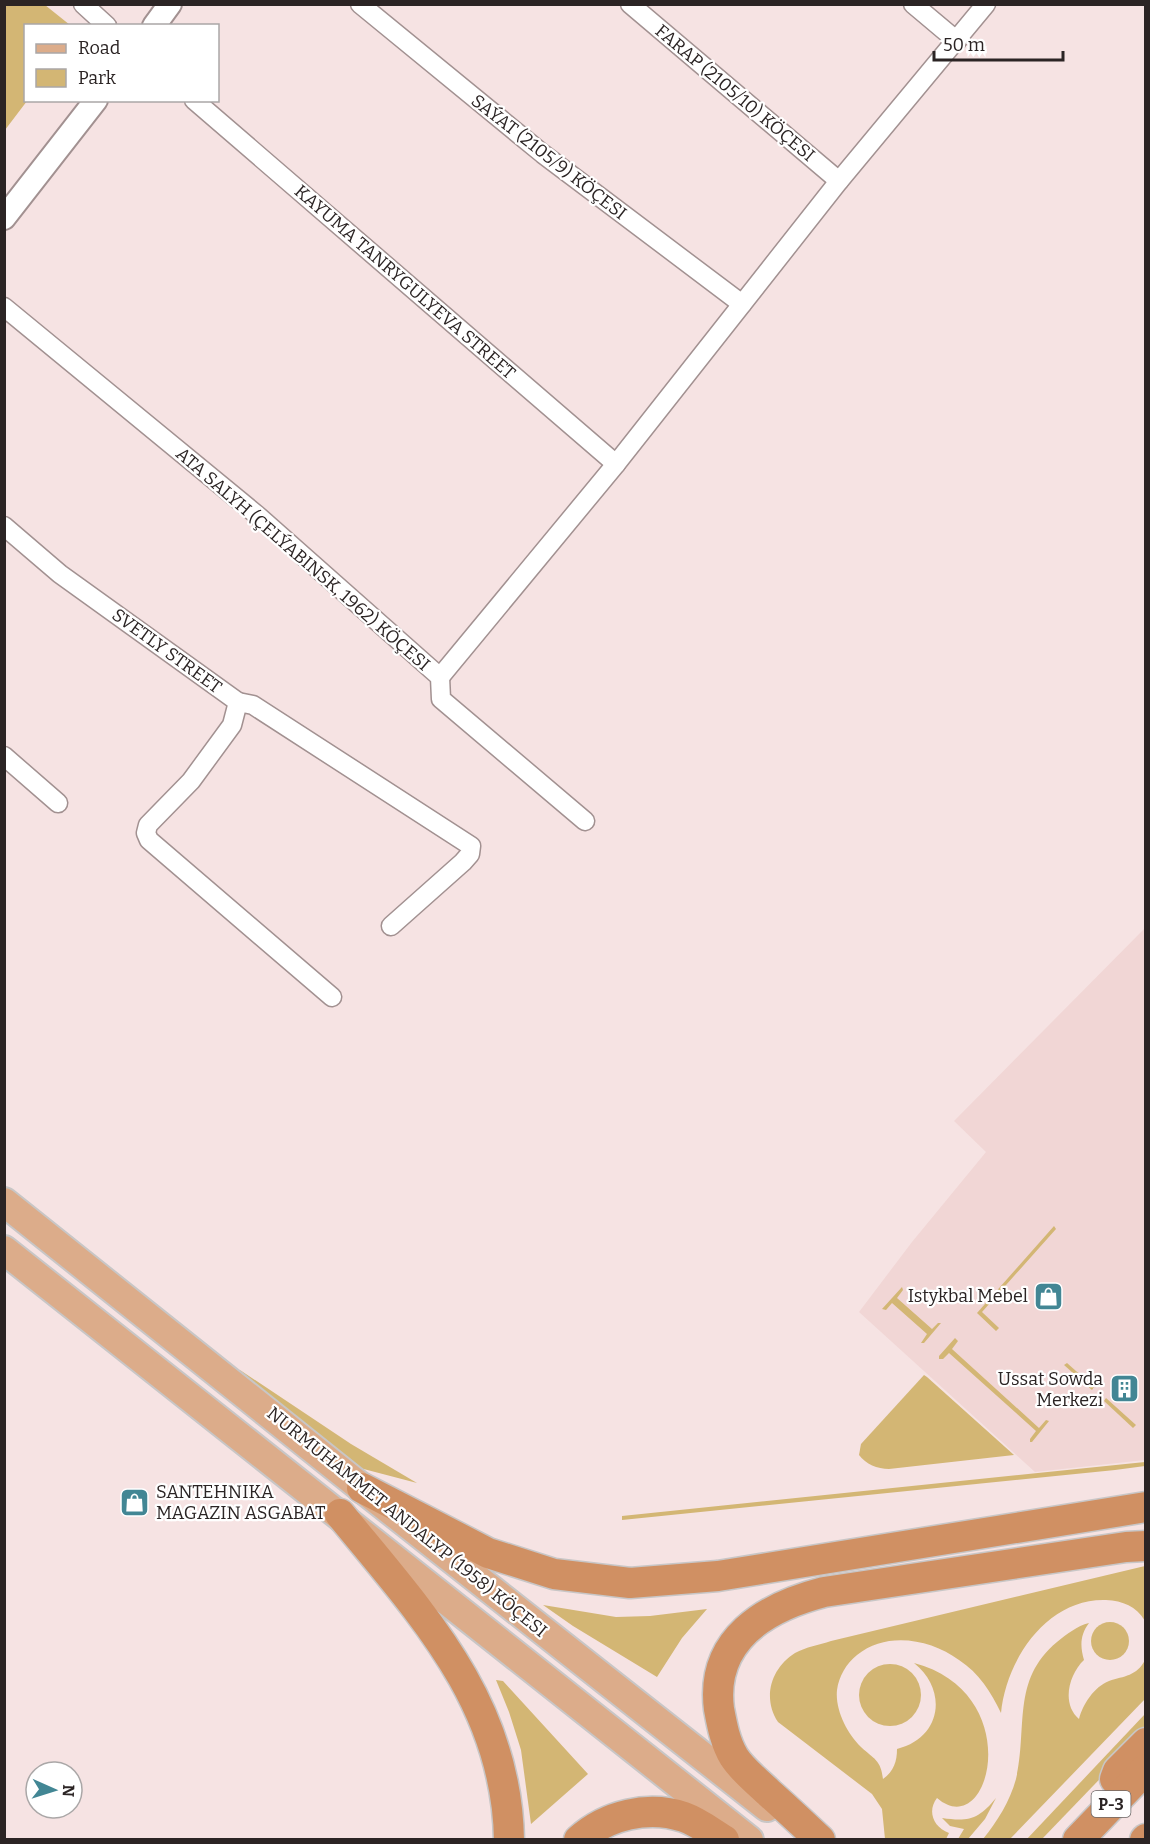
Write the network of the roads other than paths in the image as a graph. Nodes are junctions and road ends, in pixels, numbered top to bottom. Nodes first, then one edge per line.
1 (83, 4) edge
2 (170, 4) edge
3 (360, 4) edge
4 (630, 4) edge
5 (913, 4) edge
6 (986, 4) edge
7 (105, 24) edge
8 (155, 24) edge
9 (957, 41) junction
10 (94, 102) edge
11 (196, 102) edge
12 (839, 181) junction
13 (4, 218) edge
14 (742, 304) junction
15 (4, 307) edge
16 (616, 464) junction
17 (4, 526) edge
18 (440, 677) junction
19 (238, 702) junction
20 (4, 756) edge
21 (58, 803) dead end
22 (585, 821) dead end
23 (391, 926) dead end
24 (332, 997) dead end
25 (4, 1202) edge
26 (4, 1250) edge
27 (362, 1488) junction
28 (1146, 1507) edge
29 (340, 1514) junction
30 (1146, 1546) edge
31 (1146, 1743) edge
32 (1146, 1769) edge
33 (1101, 1815) junction
34 (509, 1839) edge
35 (579, 1839) edge
36 (724, 1839) edge
37 (749, 1839) edge
38 (813, 1839) edge
39 (820, 1839) edge
40 (1078, 1839) edge

1 - 7 street
2 - 8 street
3 - 14 street, SAÝAT (2105/9) KÖÇESI
4 - 12 street, FARAP (2105/10) KÖÇESI
5 - 9 street
6 - 9 street
9 - 12 street
10 - 13 street
11 - 16 street, KAYUMA TANRYGULYEVA STREET
12 - 14 street
14 - 16 street
15 - 18 street, ATA SALYH (ÇELÝABINSK, 1962) KÖÇESI
16 - 18 street
17 - 19 street, SVETLY STREET
18 - 22 street, ATA SALYH (ÇELÝABINSK, 1962) KÖÇESI
19 - 23 street
19 - 24 street, SVETLY STREET
20 - 21 street
25 - 27 main road, NURMUHAMMET ANDALYP (1958) KÖÇESI
26 - 29 main road, NURMUHAMMET ANDALYP (1958) KÖÇESI
27 - 28 highway
27 - 38 main road, NURMUHAMMET ANDALYP (1958) KÖÇESI
29 - 34 highway
29 - 37 main road, NURMUHAMMET ANDALYP (1958) KÖÇESI
30 - 39 highway
31 - 33 highway
32 - 33 highway, P-3
33 - 40 highway, P-3
35 - 36 highway

